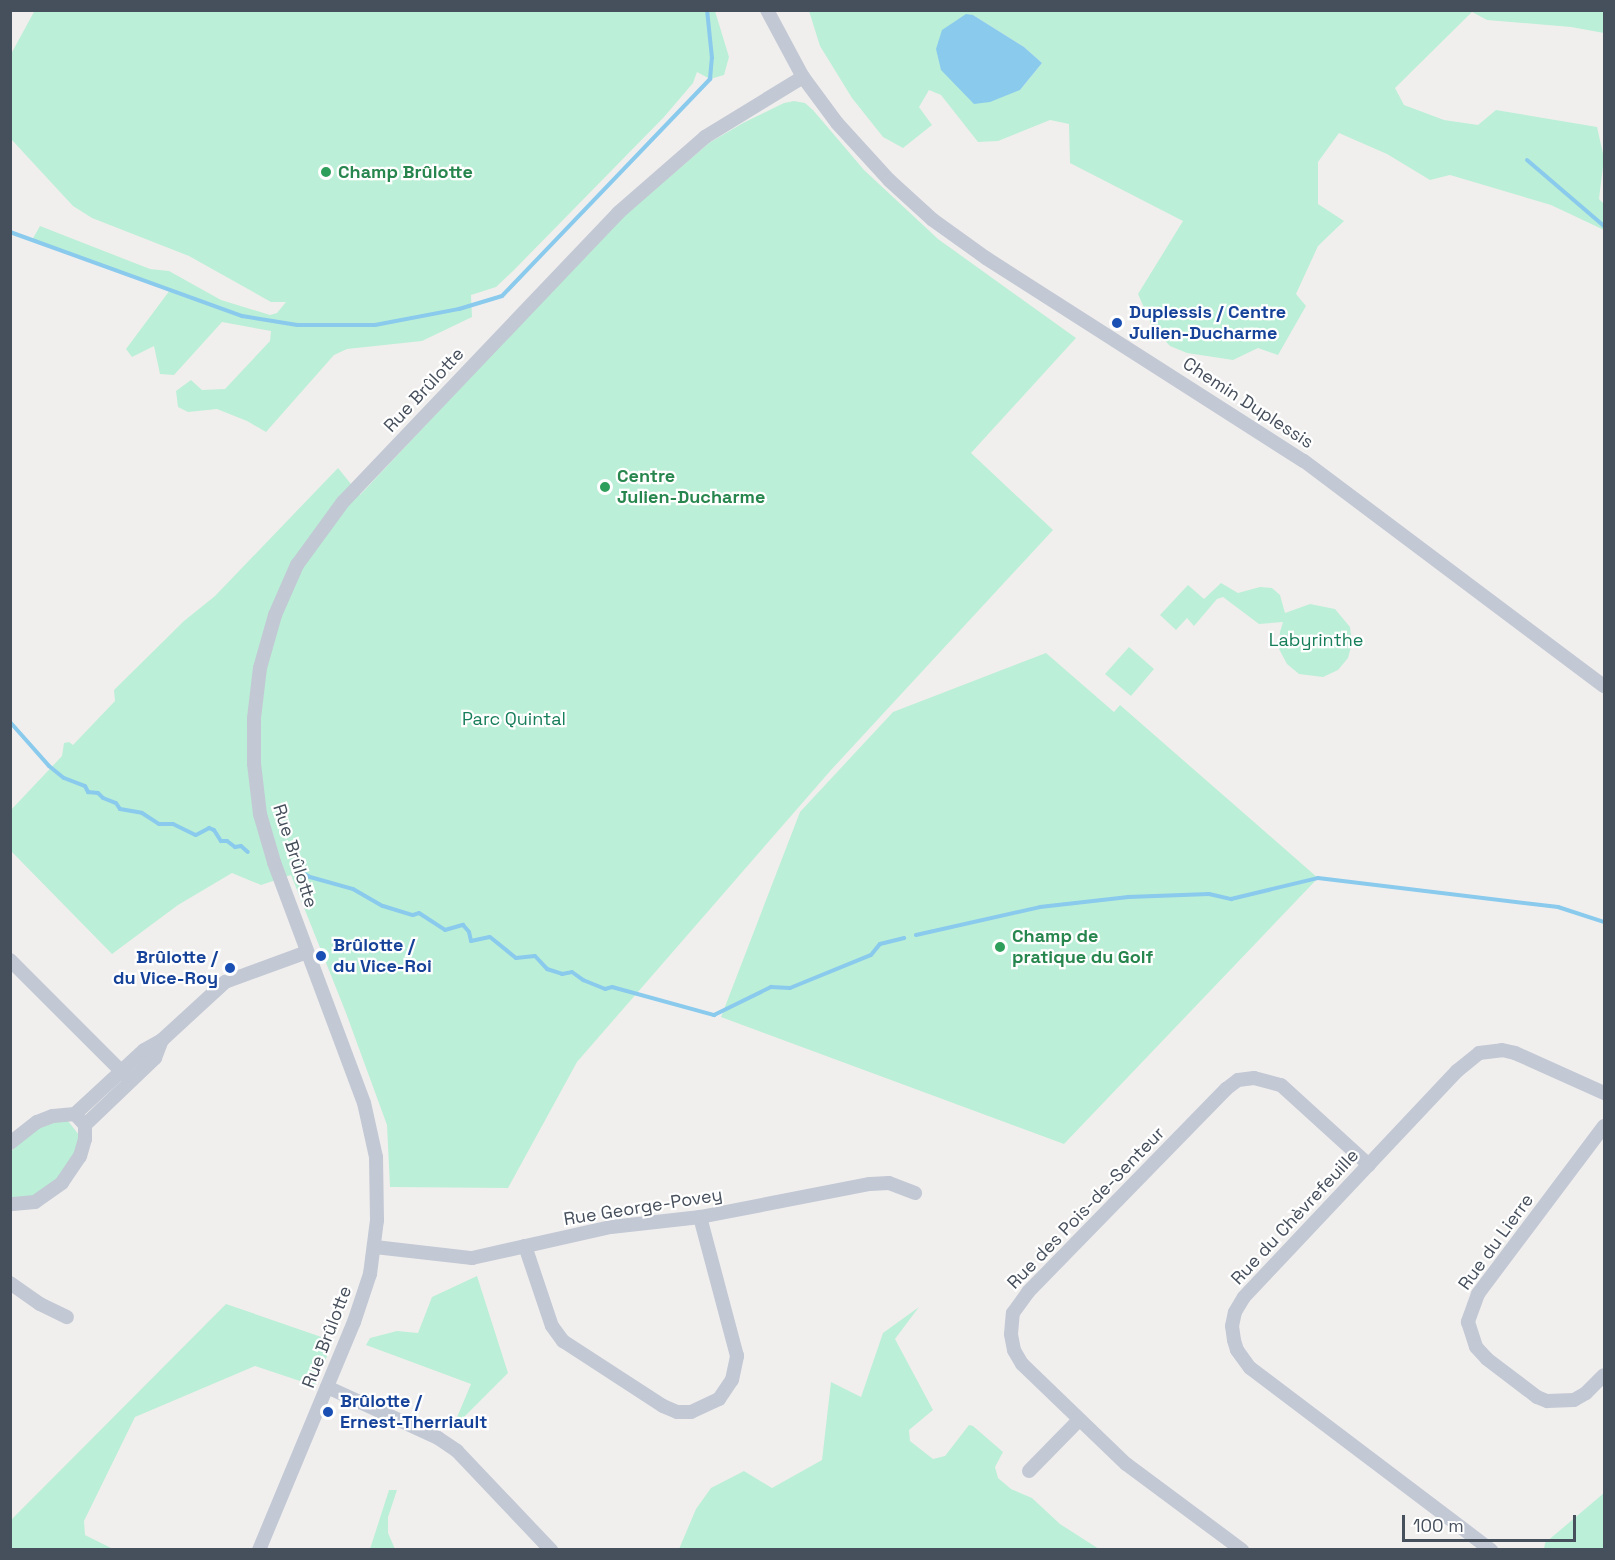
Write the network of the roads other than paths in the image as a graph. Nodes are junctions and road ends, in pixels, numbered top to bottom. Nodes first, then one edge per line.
1 (767, 10) edge
2 (803, 77) junction
3 (1605, 686) edge
4 (307, 952) junction
5 (10, 960) edge
6 (126, 1076) junction
7 (1605, 1093) edge
8 (75, 1114) junction
9 (85, 1125) junction
10 (1605, 1126) edge
11 (10, 1143) edge
12 (1369, 1165) junction
13 (915, 1193) dead end
14 (10, 1204) edge
15 (700, 1216) junction
16 (375, 1246) junction
17 (525, 1246) junction
18 (10, 1283) edge
19 (68, 1317) dead end
20 (1605, 1375) edge
21 (327, 1387) junction
22 (1079, 1420) junction
23 (1029, 1472) dead end
24 (259, 1550) edge
25 (551, 1550) edge
26 (1242, 1550) edge
27 (1491, 1550) edge

1 - 2 street, Chemin Duplessis
2 - 3 street, Chemin Duplessis
2 - 4 street, Rue Brûlotte
4 - 6 street
4 - 16 street, Rue Brûlotte
5 - 6 street
6 - 8 street
6 - 9 street
7 - 12 street, Rue du Chèvrefeuille
8 - 9 street
8 - 11 street
9 - 14 street
10 - 20 street, Rue du Lierre
12 - 22 street, Rue des Pois-de-Senteur
12 - 27 street, Rue du Chèvrefeuille
13 - 15 street, Rue George-Povey
15 - 17 street, Rue George-Povey
15 - 17 street
16 - 17 street, Rue George-Povey
16 - 21 street, Rue Brûlotte
18 - 19 street
21 - 24 street, Rue Brûlotte
21 - 25 street
22 - 23 street
22 - 26 street, Rue des Pois-de-Senteur

